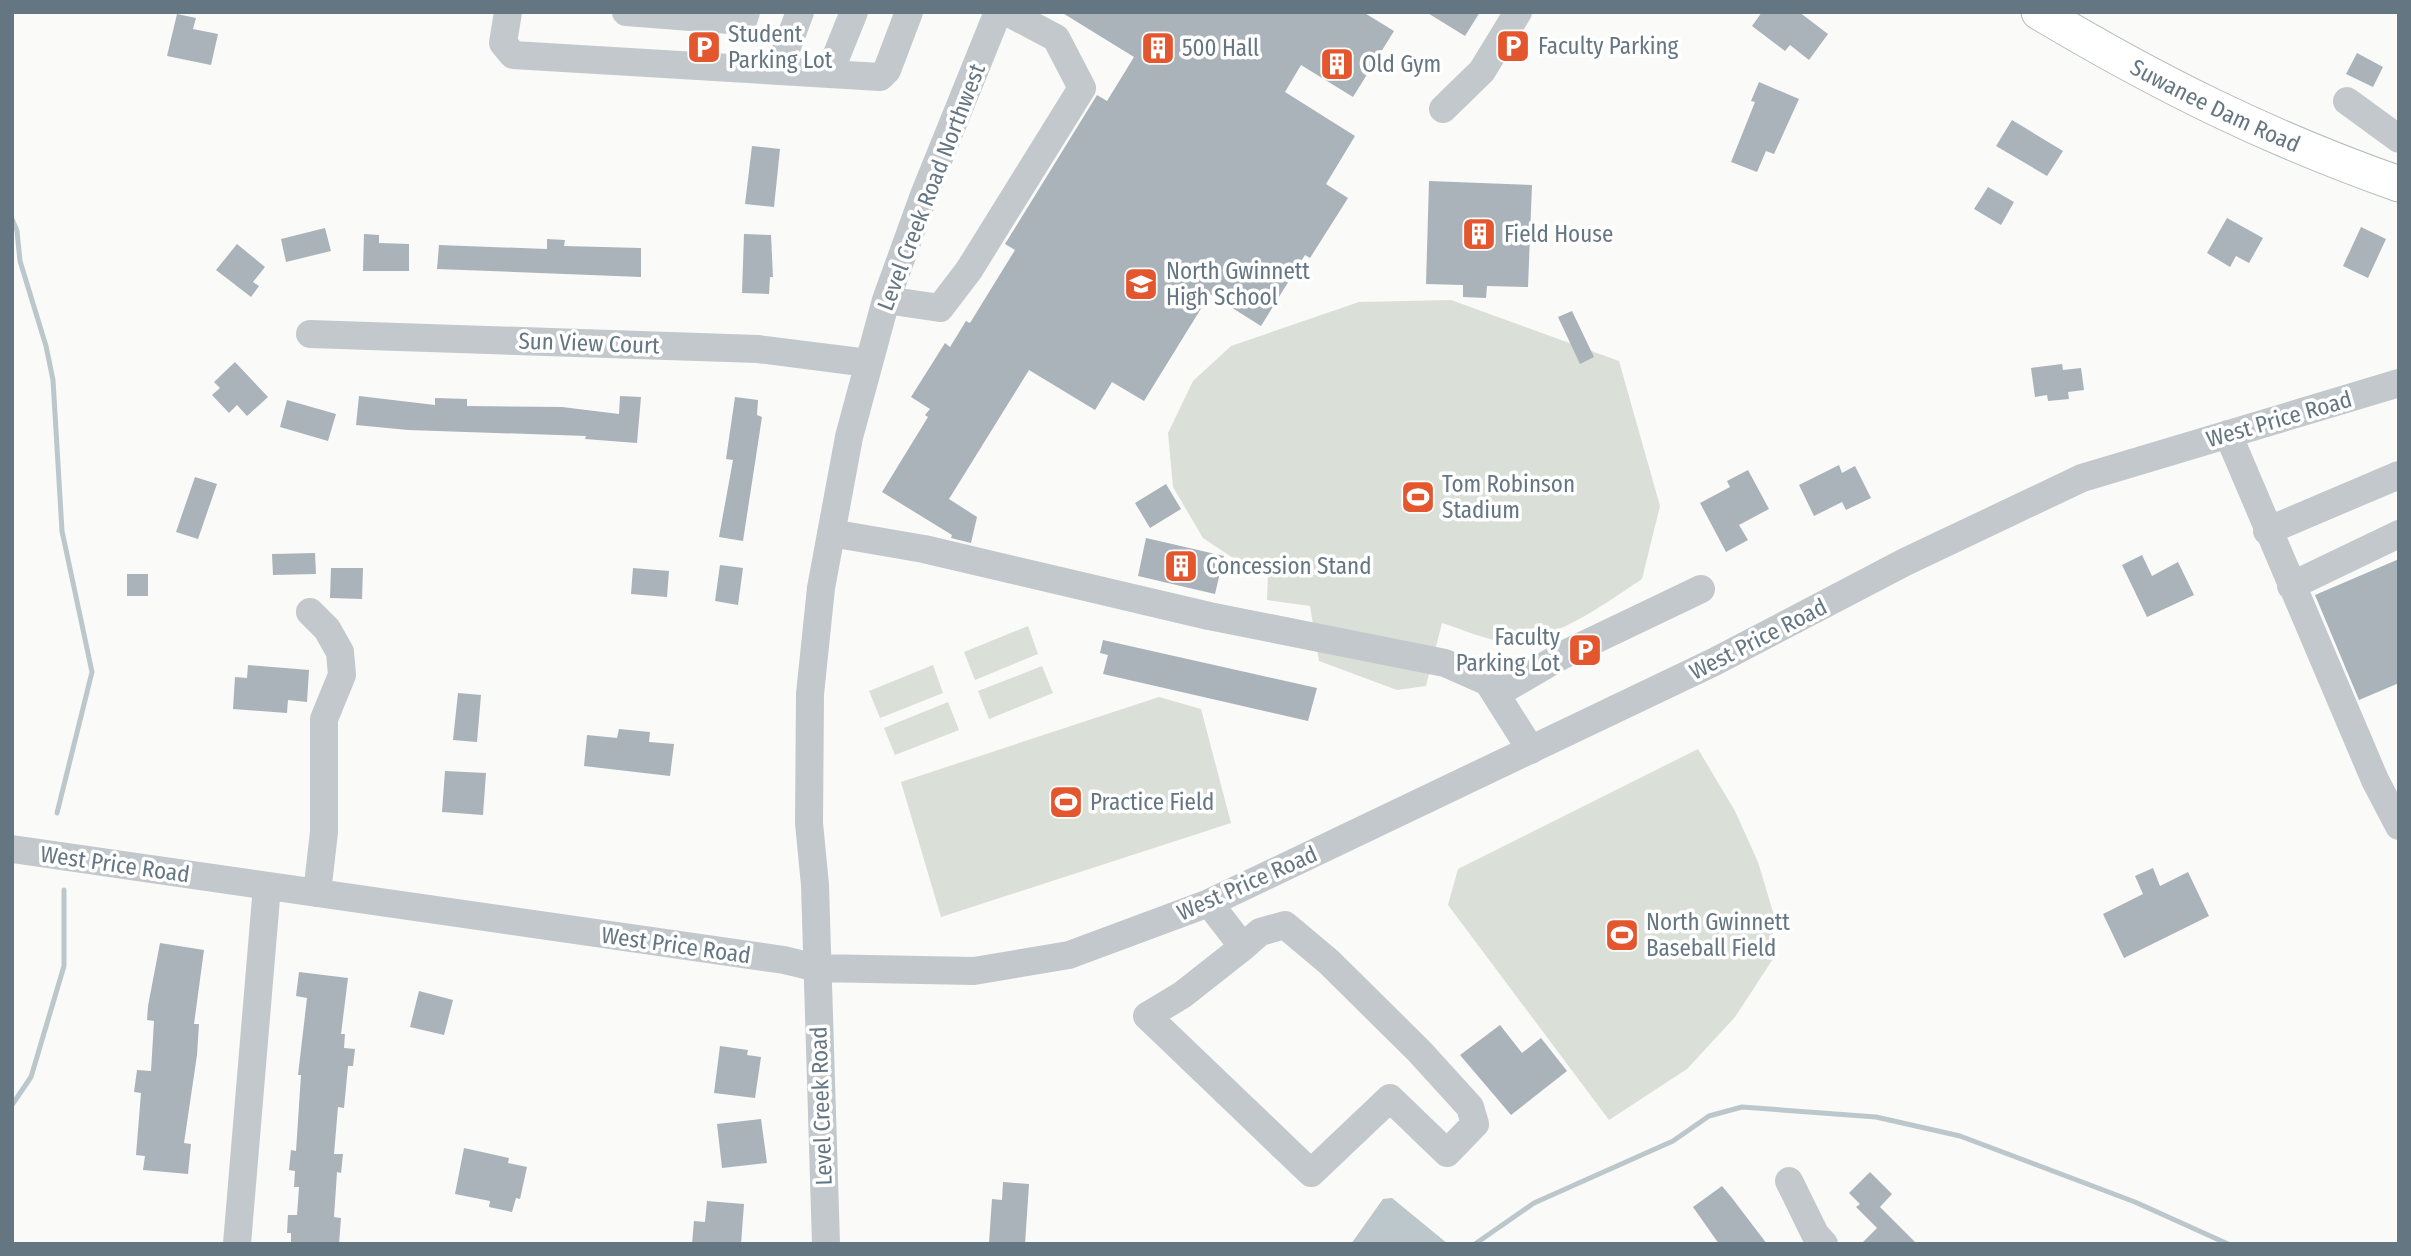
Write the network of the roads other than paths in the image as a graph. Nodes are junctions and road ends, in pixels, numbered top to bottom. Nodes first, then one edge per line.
1 (508, 12) edge
2 (626, 12) edge
3 (800, 12) edge
4 (855, 12) edge
5 (909, 12) edge
6 (998, 12) edge
7 (1007, 12) edge
8 (1518, 12) edge
9 (2039, 12) edge
10 (745, 17) edge
11 (734, 68) junction
12 (778, 71) junction
13 (829, 74) junction
14 (2347, 102) dead end
15 (1443, 109) dead end
16 (2399, 139) edge
17 (2399, 184) edge
18 (886, 300) junction
19 (310, 334) dead end
20 (868, 363) junction
21 (2397, 389) edge
22 (2228, 434) junction
23 (2399, 475) edge
24 (2267, 531) junction
25 (831, 533) junction
26 (2399, 534) edge
27 (2291, 586) junction
28 (1701, 589) dead end
29 (310, 612) dead end
30 (1496, 694) junction
31 (1531, 750) junction
32 (2399, 826) edge
33 (12, 849) edge
34 (267, 886) junction
35 (317, 893) junction
36 (1209, 902) junction
37 (1243, 947) junction
38 (817, 968) junction
39 (1789, 1181) dead end
40 (237, 1244) edge
41 (826, 1244) edge
42 (1824, 1244) edge

1 - 11 street
2 - 10 street
3 - 12 street
4 - 13 street
5 - 13 street
6 - 18 street, Level Creek Road Northwest
7 - 18 street
8 - 15 street
9 - 17 main road, Suwanee Dam Road
10 - 11 street
11 - 12 street
12 - 13 street
14 - 16 street
18 - 20 street, Level Creek Road Northwest
19 - 20 street, Sun View Court
20 - 25 street, Level Creek Road Northwest
21 - 22 street, West Price Road
22 - 24 street
22 - 31 street, West Price Road
23 - 24 street
24 - 27 street
25 - 30 street
25 - 38 street, Level Creek Road
26 - 27 street
27 - 32 street
28 - 30 street
29 - 35 street
30 - 31 street
31 - 36 street, West Price Road
33 - 34 street, West Price Road
34 - 35 street, West Price Road
34 - 40 street
35 - 38 street, West Price Road
36 - 37 street
36 - 38 street, West Price Road
37 - 37 street
38 - 41 street, Level Creek Road
39 - 42 street

